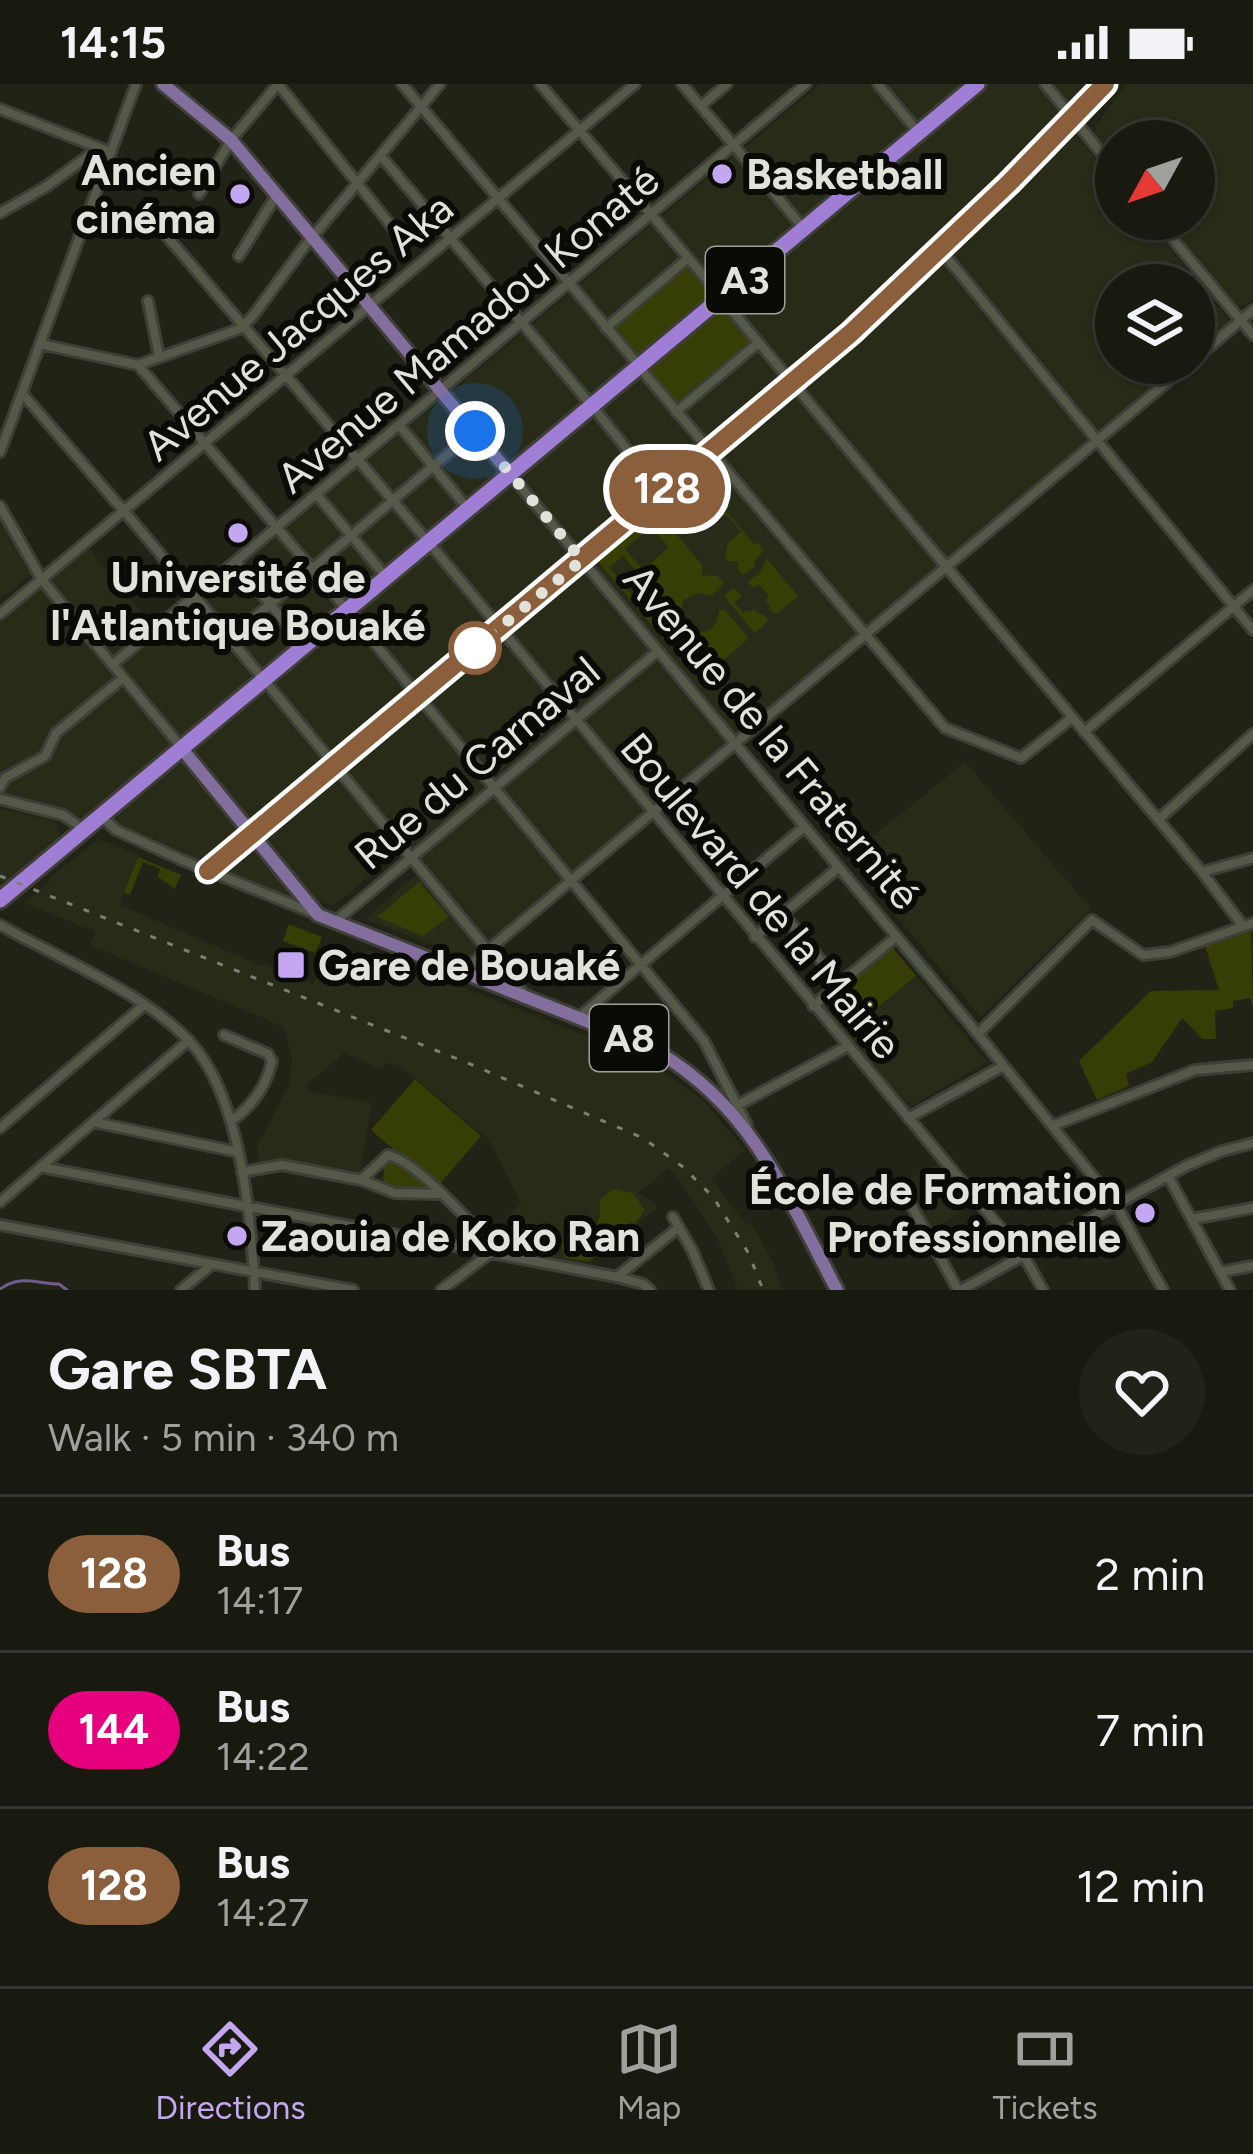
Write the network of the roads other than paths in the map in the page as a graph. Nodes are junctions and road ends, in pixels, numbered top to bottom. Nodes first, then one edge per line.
1 (136, 84) edge
2 (163, 84) edge
3 (278, 84) edge
4 (401, 84) edge
5 (440, 84) edge
6 (540, 84) edge
7 (635, 84) edge
8 (682, 84) edge
9 (727, 84) edge
10 (806, 84) edge
11 (878, 84) edge
12 (965, 84) edge
13 (977, 84) edge
14 (1045, 84) edge
15 (1105, 84) edge
16 (700, 106) junction
17 (421, 107) junction
18 (0, 109) edge
19 (1072, 117) junction
20 (915, 128) junction
21 (579, 130) junction
22 (231, 140) junction
23 (1095, 145) edge
24 (734, 146) junction
25 (100, 148) junction
26 (111, 153) junction
27 (381, 156) junction
28 (358, 184) junction
29 (199, 194) dead end
30 (277, 196) junction
31 (498, 199) junction
32 (0, 213) edge
33 (147, 213) dead end
34 (651, 215) junction
35 (800, 224) junction
36 (393, 228) dead end
37 (312, 238) junction
38 (450, 239) junction
39 (1174, 240) edge
40 (939, 248) junction
41 (239, 256) dead end
42 (687, 259) junction
43 (569, 284) junction
44 (720, 296) junction
45 (148, 301) dead end
46 (370, 305) junction
47 (1253, 310) edge
48 (1241, 320) junction
49 (521, 324) junction
50 (243, 326) junction
51 (606, 328) junction
52 (1253, 335) edge
53 (1215, 342) edge
54 (758, 343) junction
55 (40, 344) junction
56 (159, 356) junction
57 (637, 364) junction
58 (138, 365) junction
59 (287, 375) junction
60 (791, 383) junction
61 (1164, 384) edge
62 (442, 391) junction
63 (22, 393) junction
64 (589, 403) junction
65 (676, 412) junction
66 (400, 426) junction
67 (475, 431) junction
68 (1097, 440) junction
69 (206, 444) junction
70 (0, 452) edge
71 (710, 452) junction
72 (360, 460) junction
73 (434, 467) junction
74 (508, 472) junction
75 (662, 493) junction
76 (317, 495) junction
77 (394, 501) junction
78 (464, 504) junction
79 (0, 506) edge
80 (124, 511) junction
81 (277, 528) junction
82 (352, 537) junction
83 (426, 540) junction
84 (582, 560) junction
85 (236, 563) junction
86 (946, 568) junction
87 (312, 570) junction
88 (382, 572) junction
89 (42, 580) junction
90 (1253, 590) edge
91 (195, 597) junction
92 (270, 604) junction
93 (1234, 606) junction
94 (345, 607) junction
95 (0, 614) edge
96 (500, 628) junction
97 (1253, 630) edge
98 (865, 636) junction
99 (229, 639) junction
100 (300, 640) junction
101 (658, 651) junction
102 (112, 665) junction
103 (261, 677) junction
104 (123, 678) junction
105 (417, 697) junction
106 (1072, 718) junction
107 (575, 720) junction
108 (1084, 732) junction
109 (1253, 734) edge
110 (735, 744) junction
111 (180, 747) junction
112 (335, 766) junction
113 (0, 787) edge
114 (494, 789) junction
115 (0, 799) edge
116 (652, 813) junction
117 (101, 816) junction
118 (1157, 820) junction
119 (78, 825) junction
120 (804, 827) junction
121 (252, 835) junction
122 (1253, 858) edge
123 (410, 859) junction
124 (838, 868) junction
125 (208, 871) junction
126 (1202, 872) junction
127 (570, 882) junction
128 (0, 890) edge
129 (722, 896) junction
130 (0, 900) edge
131 (318, 914) junction
132 (783, 914) junction
133 (336, 921) junction
134 (1248, 924) edge
135 (0, 926) edge
136 (755, 937) junction
137 (896, 937) junction
138 (487, 951) junction
139 (640, 965) junction
140 (463, 971) junction
141 (840, 984) junction
142 (526, 997) junction
143 (144, 1005) junction
144 (813, 1006) junction
145 (578, 1018) junction
146 (978, 1034) junction
147 (224, 1035) dead end
148 (189, 1040) junction
149 (848, 1046) junction
150 (1253, 1065) edge
151 (1004, 1066) junction
152 (738, 1106) junction
153 (908, 1118) junction
154 (231, 1121) junction
155 (94, 1122) junction
156 (1052, 1126) junction
157 (0, 1128) edge
158 (750, 1134) junction
159 (1253, 1143) edge
160 (238, 1152) junction
161 (40, 1167) junction
162 (242, 1172) junction
163 (1168, 1176) junction
164 (361, 1180) junction
165 (904, 1192) dead end
166 (440, 1194) junction
167 (0, 1202) edge
168 (1116, 1204) junction
169 (246, 1208) junction
170 (1253, 1208) edge
171 (673, 1217) dead end
172 (1192, 1219) junction
173 (0, 1225) edge
174 (679, 1227) junction
175 (485, 1252) junction
176 (1024, 1256) junction
177 (211, 1264) junction
178 (1253, 1266) edge
179 (1220, 1272) junction
180 (254, 1273) junction
181 (617, 1277) junction
182 (181, 1290) edge
183 (255, 1290) edge
184 (353, 1290) edge
185 (441, 1290) edge
186 (650, 1290) edge
187 (709, 1290) edge
188 (837, 1290) edge
189 (960, 1290) edge
190 (1043, 1290) edge
191 (1163, 1290) edge
192 (1229, 1290) edge

1 - 26 street
2 - 22 main road, Avenue de la Fraternité
3 - 22 street
3 - 28 street
4 - 17 street
5 - 17 street
6 - 21 street
7 - 21 street, Avenue Jacques Aka
8 - 16 street
9 - 16 street
10 - 24 street, Avenue Mamadou Konaté
11 - 20 street
12 - 20 highway, A3
13 - 44 highway, A3
14 - 19 street
15 - 19 street
16 - 24 street
17 - 27 street
17 - 31 street
18 - 25 street
19 - 23 street
19 - 40 street
20 - 35 highway, A3
21 - 31 street, Avenue Jacques Aka
21 - 34 street
22 - 29 street
22 - 30 main road, Avenue de la Fraternité
24 - 34 street, Avenue Mamadou Konaté
24 - 35 street
25 - 26 street
25 - 32 street
26 - 55 street
27 - 28 street
27 - 38 street
28 - 36 street
28 - 37 street
30 - 37 main road, Avenue de la Fraternité
30 - 41 street
31 - 38 street, Avenue Jacques Aka
31 - 43 street
33 - 50 street, Boulevard de la Mairie
34 - 42 street
34 - 43 street, Avenue Mamadou Konaté
35 - 44 highway, A3
37 - 46 main road, Avenue de la Fraternité
37 - 50 street
38 - 46 street, Avenue Jacques Aka
38 - 49 street
39 - 48 street
40 - 60 street
40 - 68 street
42 - 44 street
42 - 51 street
43 - 49 street, Avenue Mamadou Konaté
43 - 51 street
44 - 54 street
44 - 57 highway, A3
45 - 56 street
46 - 59 street, Avenue Jacques Aka
46 - 62 main road, Avenue de la Fraternité
47 - 48 street
48 - 52 street
48 - 53 street
49 - 62 street, Avenue Mamadou Konaté
49 - 64 street
50 - 56 street
50 - 59 street, Boulevard de la Mairie
51 - 57 street
54 - 60 street
54 - 65 street
55 - 58 street
55 - 63 street
56 - 58 street
57 - 64 highway, A3
57 - 65 street
58 - 69 street
59 - 69 street, Avenue Jacques Aka
59 - 72 street, Boulevard de la Mairie
60 - 71 street
60 - 86 street
61 - 68 street
62 - 66 street, Avenue Mamadou Konaté
62 - 67 main road, Avenue de la Fraternité
63 - 70 street
63 - 80 street
64 - 74 highway, A3
64 - 75 street
65 - 71 street
66 - 72 street, Avenue Mamadou Konaté
66 - 73 street
67 - 73 street
67 - 74 main road, Avenue de la Fraternité
68 - 86 street
68 - 93 street
69 - 80 street, Avenue Jacques Aka
69 - 81 street
71 - 75 street
71 - 98 street
72 - 76 street, Avenue Mamadou Konaté
72 - 77 street, Boulevard de la Mairie
73 - 77 street
73 - 78 street
74 - 78 highway, A3
74 - 83 highway, A3
74 - 84 street, Avenue de la Fraternité
75 - 84 street
76 - 81 street, Avenue Mamadou Konaté
76 - 82 street
77 - 82 street
77 - 83 street, Boulevard de la Mairie
78 - 83 highway, A3
79 - 89 street, A8
80 - 89 street, Avenue Jacques Aka
80 - 91 street
81 - 85 street, Avenue Mamadou Konaté
81 - 87 street
82 - 87 street
82 - 88 street
83 - 88 highway, A3
83 - 94 highway, A3
83 - 96 street, Boulevard de la Mairie
84 - 96 street
84 - 101 street, Avenue de la Fraternité
85 - 91 street, Avenue Mamadou Konaté
85 - 92 street
86 - 98 street
86 - 106 street
87 - 92 street
87 - 94 street
88 - 94 highway, A3
89 - 95 street, Avenue Jacques Aka
89 - 102 street, A8
90 - 93 street
91 - 99 street
91 - 102 street, Avenue Mamadou Konaté
92 - 99 street
92 - 100 street
93 - 97 street
93 - 108 street
94 - 100 highway, A3
94 - 103 highway, A3
94 - 105 street
96 - 105 street
96 - 107 street, Boulevard de la Mairie
98 - 106 street
98 - 110 street
99 - 103 street
100 - 103 highway, A3
101 - 107 street, Rue du Carnaval
101 - 110 street, Avenue de la Fraternité
102 - 104 street, A8
103 - 111 highway, A3
103 - 112 street
104 - 111 street, A8
104 - 113 street
105 - 112 street
105 - 114 street
106 - 108 street
107 - 114 street, Rue du Carnaval
107 - 116 street, Boulevard de la Mairie
108 - 118 street
109 - 118 street
110 - 116 street
110 - 120 street, Avenue de la Fraternité
111 - 117 highway, A3
111 - 119 highway, A3
111 - 121 main road, A8
112 - 121 street
112 - 123 street
114 - 123 street, Rue du Carnaval
114 - 127 street
115 - 119 street
116 - 127 street
116 - 129 street, Boulevard de la Mairie
117 - 125 street
117 - 130 highway, A3
118 - 126 street
119 - 128 highway, A3
120 - 124 street, Avenue de la Fraternité
120 - 129 street
121 - 125 street
121 - 131 main road, A8
122 - 126 street
123 - 133 street, Rue du Carnaval
123 - 138 street
124 - 132 street
124 - 137 street, Avenue de la Fraternité
125 - 131 street
126 - 134 street
127 - 138 street
127 - 139 street
129 - 136 street, Boulevard de la Mairie
129 - 139 street
131 - 133 main road, A8
132 - 136 street
132 - 141 street
133 - 140 main road, A8
134 - 146 street
135 - 143 street
136 - 144 street, Boulevard de la Mairie
137 - 141 street
137 - 146 street, Avenue de la Fraternité
138 - 140 street
138 - 142 street
139 - 145 street
139 - 152 street
140 - 142 main road, A8
141 - 144 street
142 - 145 main road, A8
143 - 148 street
143 - 157 street
144 - 149 street, Boulevard de la Mairie
145 - 158 main road, A8
146 - 151 street, Avenue de la Fraternité
147 - 154 street
148 - 154 street
148 - 155 street
149 - 152 street
149 - 153 street, Boulevard de la Mairie
150 - 156 street
151 - 153 street
151 - 156 street, Avenue de la Fraternité
152 - 158 street
153 - 176 street, Boulevard de la Mairie
154 - 160 street
155 - 160 street
155 - 161 street
156 - 168 street, Avenue de la Fraternité
158 - 188 main road, A8
159 - 163 street
160 - 162 street
161 - 167 street
161 - 169 street
162 - 164 street
162 - 169 street
163 - 168 street
163 - 172 street
164 - 166 street
164 - 166 street
165 - 189 street
166 - 175 street
168 - 176 street
168 - 191 street, Avenue de la Fraternité
169 - 175 street
169 - 180 street
170 - 172 street
171 - 174 street
172 - 179 street
173 - 177 street
174 - 181 street
174 - 187 street
175 - 181 street
175 - 185 street
176 - 189 street
176 - 190 street, Boulevard de la Mairie
177 - 180 street
177 - 182 street
178 - 179 street
179 - 192 street
180 - 183 street
180 - 184 street
181 - 186 street

